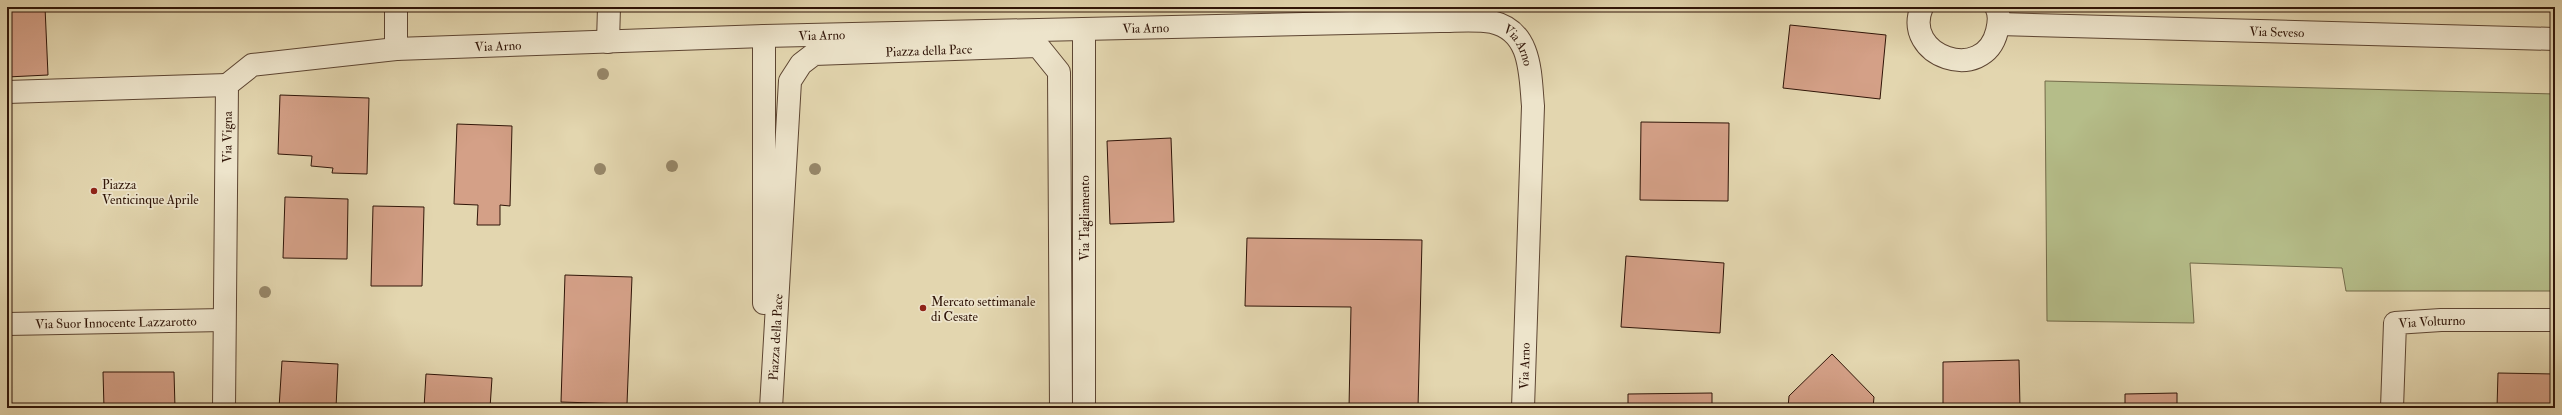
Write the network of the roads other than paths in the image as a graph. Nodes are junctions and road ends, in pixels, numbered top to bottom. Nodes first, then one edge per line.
1 (396, 7) edge
2 (609, 7) edge
3 (1922, 7) edge
4 (1998, 16) edge
5 (1084, 29) junction
6 (764, 36) junction
7 (2555, 39) edge
8 (608, 42) junction
9 (396, 49) junction
10 (227, 85) junction
11 (7, 92) edge
12 (224, 320) junction
13 (2555, 320) edge
14 (7, 324) edge
15 (224, 408) edge
16 (764, 408) edge
17 (772, 408) edge
18 (1061, 408) edge
19 (1084, 408) edge
20 (1523, 408) edge
21 (2392, 408) edge

1 - 9 street
2 - 8 street
3 - 4 street
4 - 7 street, Via Seveso
5 - 6 street, Via Arno
5 - 19 street, Via Tagliamento
5 - 20 street, Via Arno
6 - 8 street, Via Arno
6 - 16 street, Piazza della Pace
8 - 9 street, Via Arno
9 - 10 street
10 - 11 street
10 - 12 street, Via Vigna
12 - 14 street, Via Suor Innocente Lazzarotto
12 - 15 street, Via Vigna
13 - 21 street, Via Volturno
17 - 18 street, Piazza della Pace

